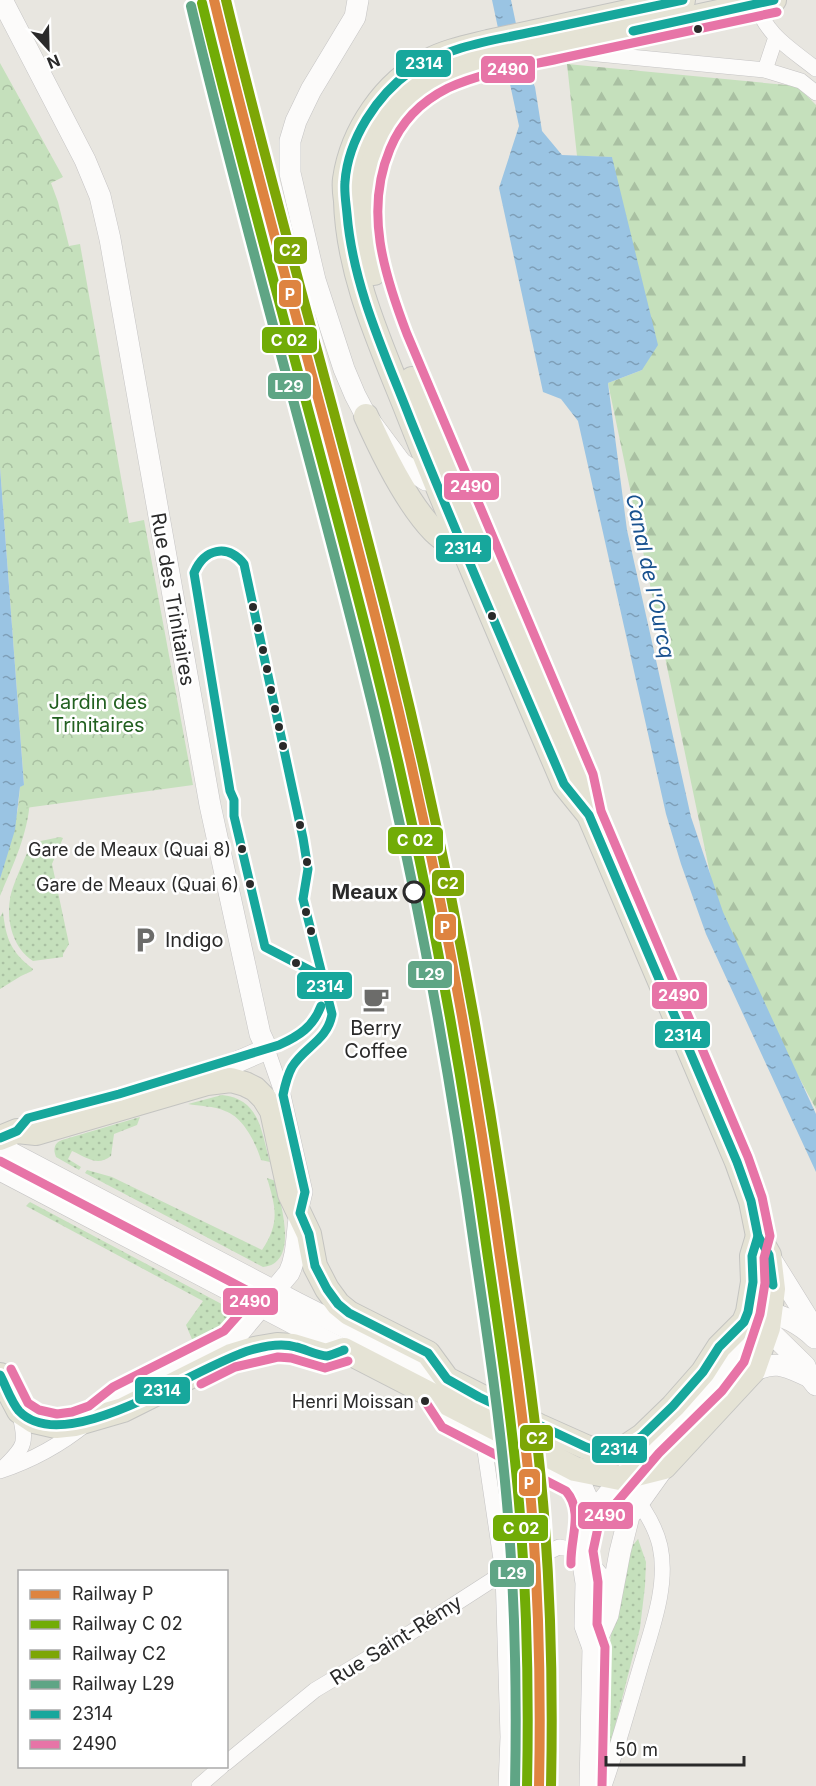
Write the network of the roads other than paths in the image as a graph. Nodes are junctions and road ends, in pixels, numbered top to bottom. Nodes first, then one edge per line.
1 (2, 0) edge
2 (358, 0) edge
3 (683, 0) edge
4 (761, 1) edge
5 (776, 37) junction
6 (547, 40) junction
7 (490, 51) junction
8 (816, 69) edge
9 (765, 70) junction
10 (816, 93) edge
11 (366, 416) junction
12 (433, 477) junction
13 (456, 506) junction
14 (465, 554) junction
15 (516, 623) junction
16 (589, 815) junction
17 (267, 1049) junction
18 (207, 1083) junction
19 (6, 1139) edge
20 (0, 1170) edge
21 (300, 1213) junction
22 (764, 1246) junction
23 (268, 1298) junction
24 (757, 1319) junction
25 (816, 1338) edge
26 (344, 1350) junction
27 (753, 1371) junction
28 (0, 1375) edge
29 (812, 1381) edge
30 (441, 1387) junction
31 (19, 1412) junction
32 (95, 1417) junction
33 (478, 1433) junction
34 (612, 1451) junction
35 (664, 1467) junction
36 (1, 1471) edge
37 (620, 1478) junction
38 (639, 1502) junction
39 (588, 1518) junction
40 (581, 1551) junction
41 (503, 1573) junction
42 (603, 1577) junction
43 (598, 1639) junction
44 (228, 1761) edge
45 (221, 1768) edge
46 (591, 1784) edge
47 (199, 1786) edge
48 (506, 1786) edge

1 - 17 main road, Rue des Trinitaires
2 - 11 main road
3 - 6 main road
4 - 5 street
4 - 6 main road
5 - 8 street
5 - 9 street
6 - 7 main road
6 - 9 street
7 - 12 main road
7 - 13 main road
9 - 10 street
11 - 12 main road
11 - 14 main road
12 - 13 main road
12 - 15 main road
13 - 14 main road
13 - 15 main road
14 - 16 main road
15 - 16 main road
16 - 22 main road
17 - 18 main road
17 - 21 street, Rue des Trinitaires
18 - 19 main road
18 - 21 main road
19 - 23 main road
20 - 23 main road
21 - 23 main road, Rue des Trinitaires
21 - 30 main road, Rue des Trinitaires
22 - 24 main road
22 - 25 main road
23 - 26 main road
23 - 30 main road
23 - 32 main road, Rue des Trinitaires
24 - 25 main road
24 - 27 main road
24 - 29 main road
24 - 34 main road
24 - 37 main road
26 - 30 main road
26 - 32 main road
27 - 29 main road
27 - 35 main road
28 - 31 main road
30 - 33 main road
30 - 34 main road
30 - 37 main road
31 - 32 main road
31 - 36 street
32 - 36 street
33 - 39 main road
33 - 41 street
34 - 37 main road
35 - 37 main road
35 - 38 main road
37 - 38 street
37 - 39 main road
37 - 42 main road
38 - 43 main road
38 - 46 street
39 - 40 main road
40 - 41 street, Rue Saint-Rémy
40 - 42 street
40 - 43 main road
41 - 44 street, Rue Saint-Rémy
41 - 48 street
42 - 43 main road
43 - 46 main road
45 - 47 street

